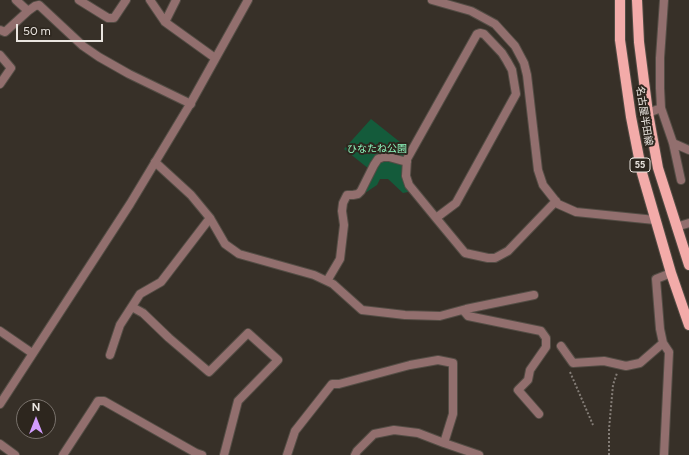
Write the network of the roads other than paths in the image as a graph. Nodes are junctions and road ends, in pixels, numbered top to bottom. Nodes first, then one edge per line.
1 (16, 0) edge
2 (79, 0) edge
3 (126, 0) edge
4 (150, 0) edge
5 (176, 0) edge
6 (248, 0) edge
7 (432, 0) edge
8 (620, 0) edge
9 (637, 0) edge
10 (664, 0) edge
11 (28, 11) junction
12 (165, 22) junction
13 (0, 30) edge
14 (0, 55) edge
15 (215, 58) junction
16 (0, 84) edge
17 (191, 104) junction
18 (661, 108) junction
19 (648, 113) junction
20 (673, 143) junction
21 (689, 150) edge
22 (155, 162) junction
23 (407, 162) junction
24 (681, 180) dead end
25 (556, 201) junction
26 (210, 218) junction
27 (436, 218) junction
28 (655, 220) junction
29 (689, 223) edge
30 (676, 227) junction
31 (689, 266) edge
32 (671, 273) junction
33 (327, 281) junction
34 (534, 295) dead end
35 (132, 307) junction
36 (463, 310) junction
37 (689, 325) edge
38 (0, 331) edge
39 (664, 343) junction
40 (561, 346) dead end
41 (32, 353) junction
42 (110, 355) dead end
43 (0, 404) edge
44 (539, 414) dead end
45 (444, 443) junction
46 (0, 444) edge
47 (15, 455) edge
48 (63, 455) edge
49 (202, 455) edge
50 (224, 455) edge
51 (287, 455) edge
52 (355, 455) edge
53 (479, 455) edge
54 (664, 455) edge

1 - 11 street
2 - 3 street
4 - 12 street
5 - 12 street
6 - 15 street
7 - 25 street
8 - 28 main road, 名古屋半田線 / 55
9 - 19 main road, 名古屋半田線 / 55
10 - 18 street
11 - 13 street
11 - 17 street
12 - 15 street
14 - 16 street
15 - 17 street
17 - 22 street
18 - 19 street
18 - 20 street
19 - 30 main road, 名古屋半田線 / 55
20 - 21 street
20 - 24 street
22 - 26 street
22 - 41 street
23 - 27 street
23 - 27 street
23 - 33 street
25 - 27 street
25 - 28 street
26 - 33 street
26 - 35 street
28 - 32 main road, 名古屋半田線 / 55
29 - 30 street
30 - 31 main road, 名古屋半田線 / 55
32 - 37 main road, 名古屋半田線 / 55
32 - 39 street
33 - 36 street
34 - 36 street
35 - 42 street
35 - 50 street
36 - 44 street
38 - 41 street
39 - 40 street
39 - 54 street
41 - 43 street
45 - 51 street
45 - 52 street
45 - 53 street
46 - 47 street
48 - 49 street

